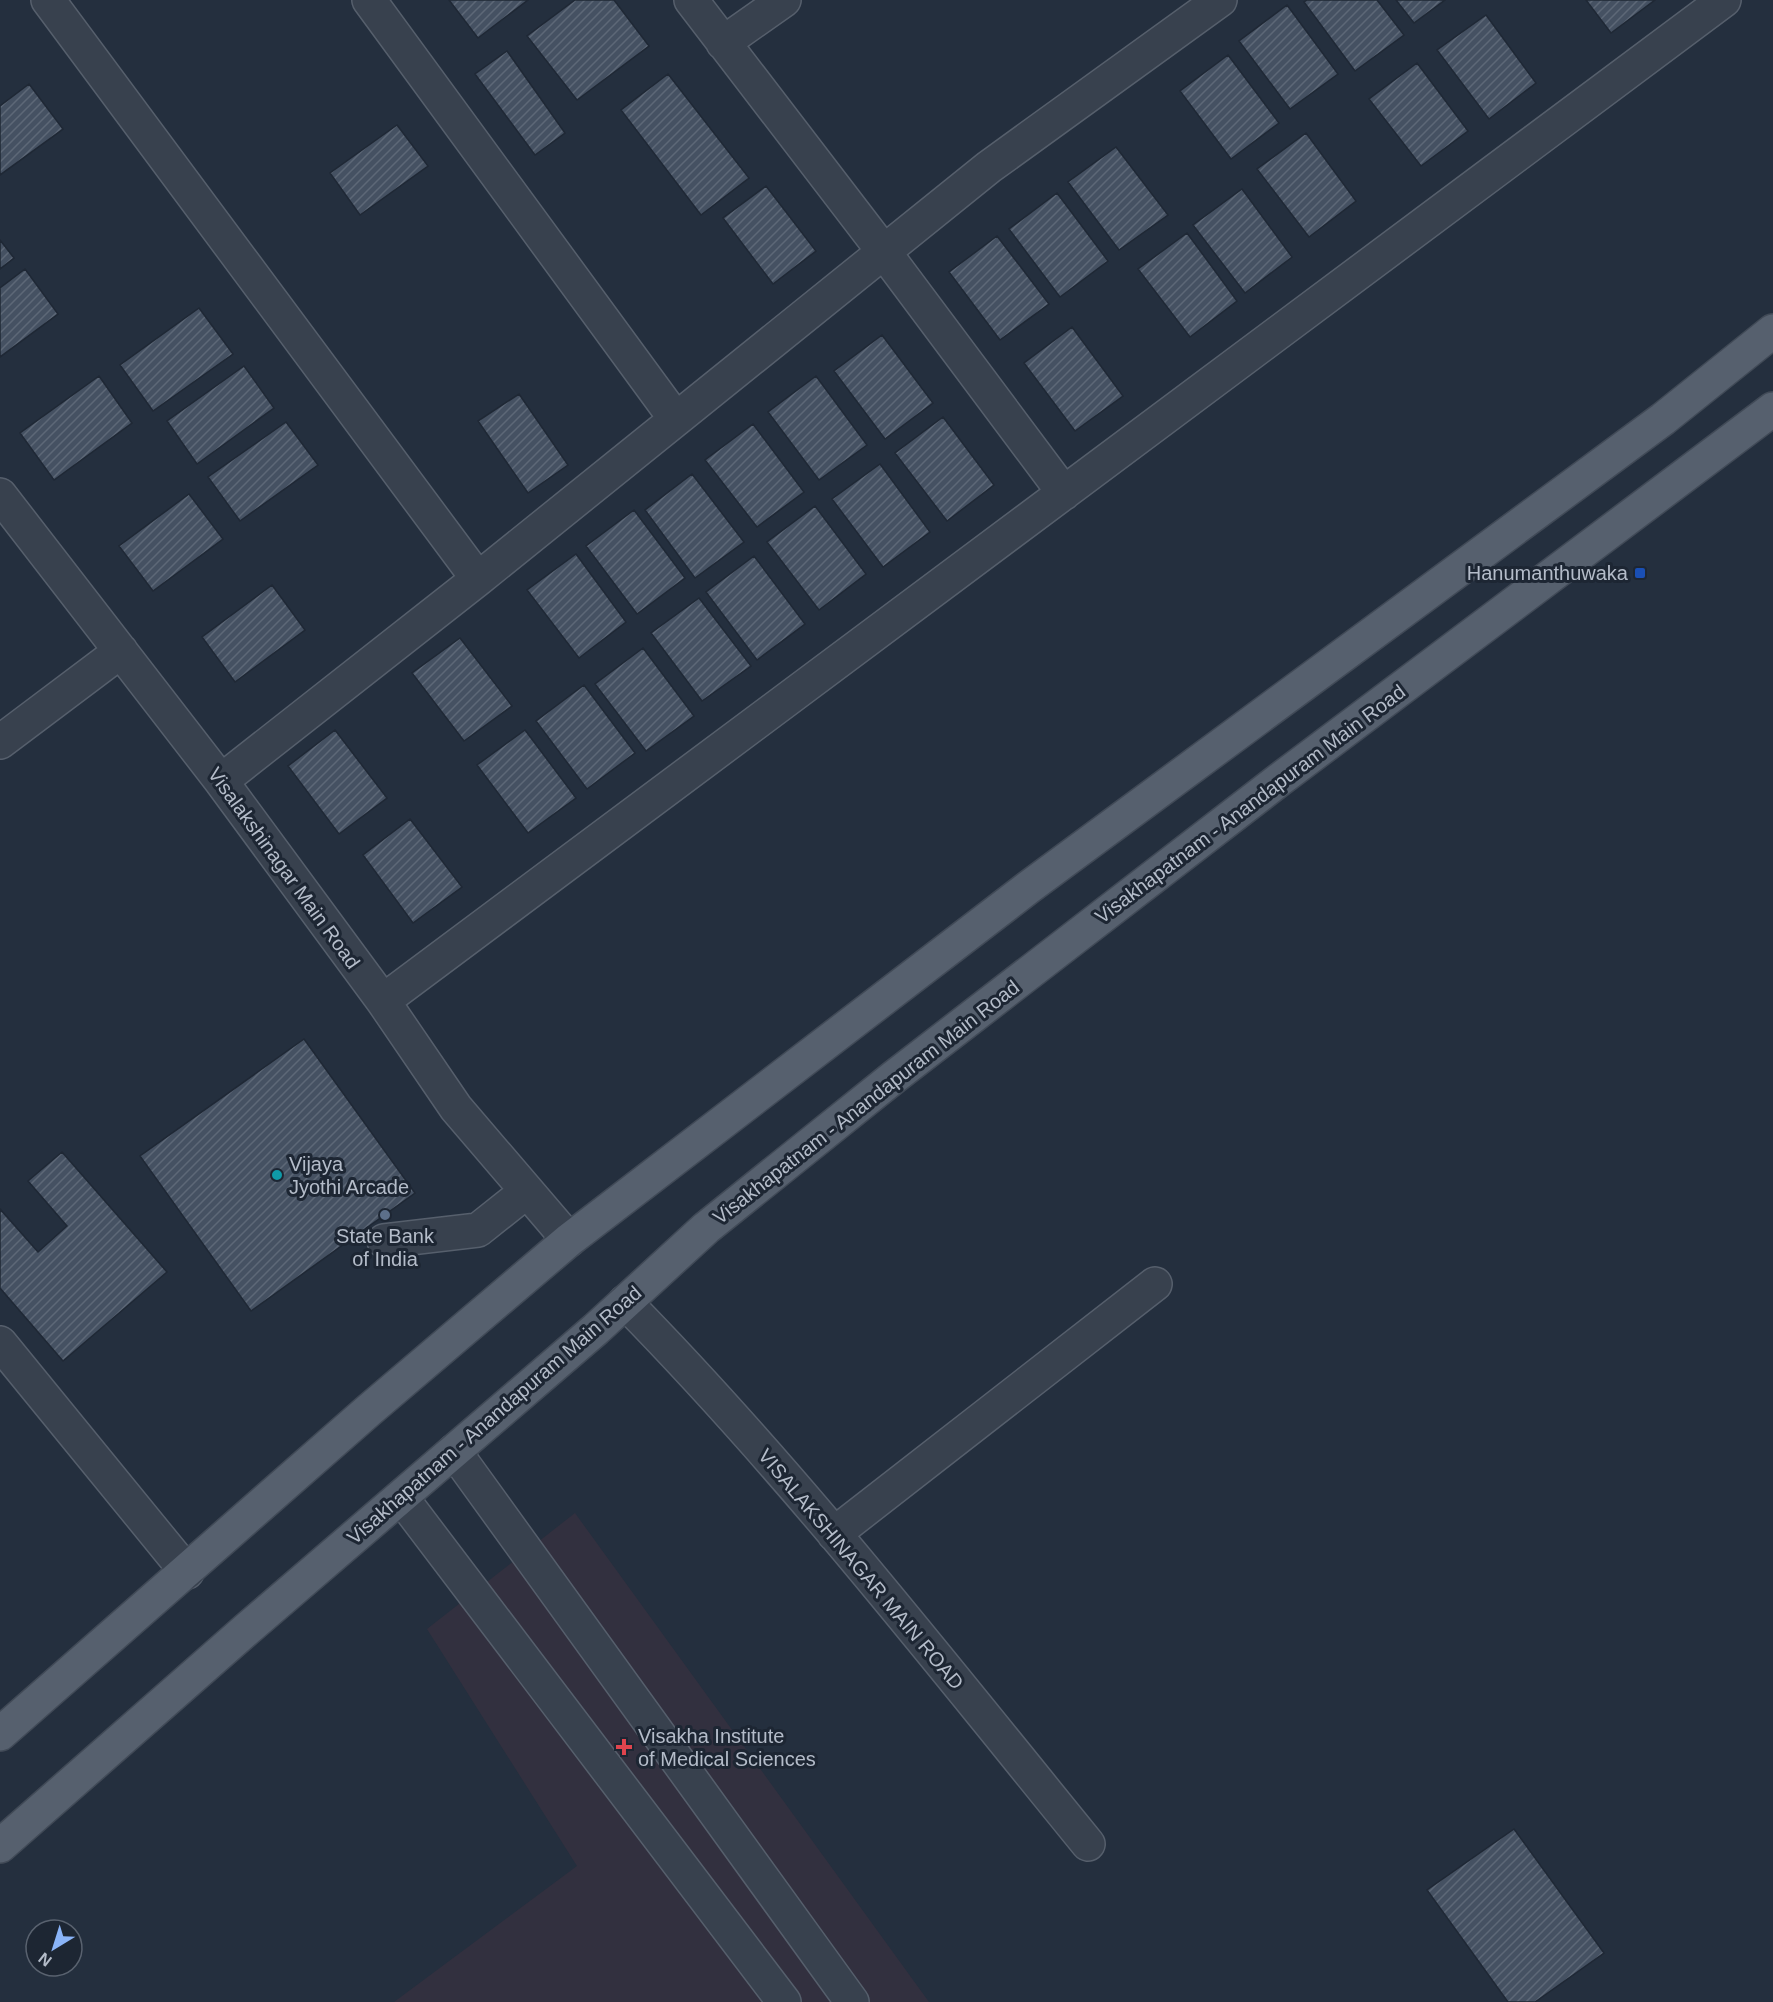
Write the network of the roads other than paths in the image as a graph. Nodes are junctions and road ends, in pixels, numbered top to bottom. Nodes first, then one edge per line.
1 (48, 0) edge
2 (369, 0) edge
3 (691, 0) edge
4 (784, 0) edge
5 (1220, 0) edge
6 (1724, 0) edge
7 (723, 43) junction
8 (884, 252) junction
9 (1773, 331) edge
10 (1773, 409) edge
11 (675, 418) junction
12 (1064, 493) junction
13 (0, 495) edge
14 (478, 579) junction
15 (120, 651) junction
16 (0, 742) edge
17 (221, 781) junction
18 (382, 1001) junction
19 (527, 1191) junction
20 (569, 1240) junction
21 (384, 1241) dead end
22 (1155, 1284) dead end
23 (625, 1302) junction
24 (0, 1343) edge
25 (454, 1451) junction
26 (401, 1497) junction
27 (834, 1534) junction
28 (188, 1572) junction
29 (0, 1734) edge
30 (1088, 1844) dead end
31 (0, 1846) edge
32 (784, 2002) edge
33 (852, 2002) edge

1 - 14 street
2 - 11 street
3 - 7 street
4 - 7 street
5 - 8 street
6 - 12 street
7 - 8 street
8 - 11 street
8 - 12 street
9 - 20 main road
10 - 23 main road, Visakhapatnam - Anandapuram Main Road
11 - 14 street
12 - 18 street
13 - 15 street, Visalakshinagar Main Road
14 - 17 street
15 - 16 street
15 - 17 street, Visalakshinagar Main Road
17 - 18 street, Visalakshinagar Main Road
18 - 19 street, Visalakshinagar Main Road
19 - 20 street, Visalakshinagar Main Road
19 - 21 street
20 - 28 main road
22 - 27 street
23 - 25 main road, Visakhapatnam - Anandapuram Main Road
23 - 27 street, VISALAKSHINAGAR MAIN ROAD
24 - 28 street
25 - 26 main road, Visakhapatnam - Anandapuram Main Road
25 - 33 street
26 - 31 main road, Visakhapatnam - Anandapuram Main Road
26 - 32 street
27 - 30 street, VISALAKSHINAGAR MAIN ROAD
28 - 29 main road

